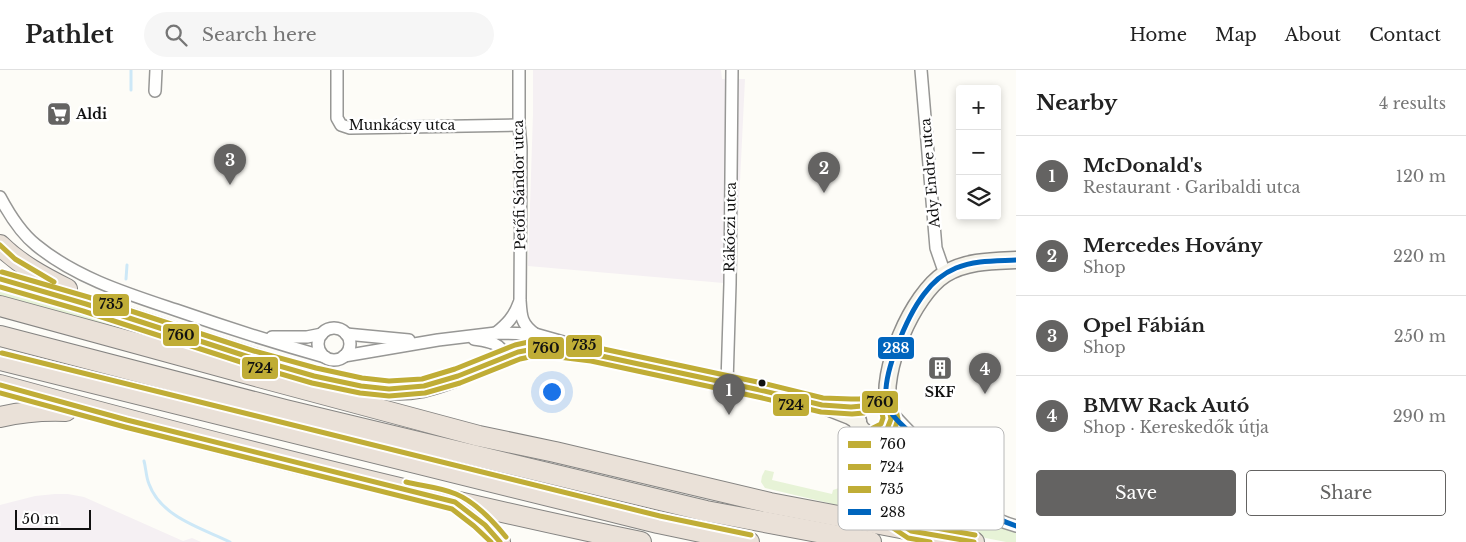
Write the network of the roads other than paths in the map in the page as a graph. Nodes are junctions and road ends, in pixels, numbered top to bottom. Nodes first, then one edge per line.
1 (156, 70) edge
2 (336, 70) edge
3 (519, 70) edge
4 (732, 70) edge
5 (921, 70) edge
6 (156, 91) dead end
7 (519, 125) junction
8 (0, 197) edge
9 (0, 245) edge
10 (1016, 260) edge
11 (945, 274) junction
12 (0, 279) edge
13 (520, 300) junction
14 (0, 306) edge
15 (121, 315) junction
16 (496, 333) junction
17 (322, 334) junction
18 (346, 334) junction
19 (535, 334) junction
20 (0, 336) edge
21 (260, 337) junction
22 (465, 337) junction
23 (438, 340) junction
24 (592, 354) junction
25 (344, 356) junction
26 (504, 356) junction
27 (325, 357) junction
28 (0, 360) edge
29 (468, 372) joint
30 (889, 372) junction
31 (313, 376) junction
32 (727, 383) junction
33 (0, 386) edge
34 (863, 409) junction
35 (889, 409) junction
36 (0, 417) edge
37 (127, 420) junction
38 (861, 427) edge
39 (887, 427) edge
40 (906, 427) edge
41 (555, 452) junction
42 (455, 502) junction
43 (838, 517) edge
44 (1004, 522) edge
45 (1016, 526) edge
46 (906, 530) edge
47 (911, 531) joint
48 (500, 542) edge
49 (641, 542) edge
50 (749, 542) edge
51 (871, 542) edge
52 (974, 542) edge

1 - 6 street
2 - 7 street, Munkácsy utca
3 - 7 street, Petőfi Sándor utca
4 - 32 street, Rákóczi utca
5 - 11 street, Ady Endre utca
7 - 13 street, Petőfi Sándor utca
8 - 21 street
9 - 15 highway
10 - 11 street
11 - 30 street
12 - 15 highway
13 - 16 street, Petőfi Sándor utca
13 - 19 street, Petőfi Sándor utca
14 - 41 highway
15 - 31 highway
16 - 19 street
16 - 22 street
17 - 18 street
17 - 21 street
17 - 27 street
18 - 23 street
18 - 25 street
19 - 24 street
20 - 51 highway
21 - 27 street
22 - 23 street
22 - 26 street
23 - 25 street
24 - 26 street
24 - 32 street
25 - 27 street
26 - 29 street
28 - 50 highway
29 - 31 highway
30 - 34 street
30 - 35 street
31 - 41 highway
32 - 34 street
33 - 37 highway
34 - 35 street
34 - 38 street
35 - 39 street
35 - 40 street
36 - 37 highway
37 - 42 highway
41 - 43 highway
42 - 48 highway
42 - 49 highway
44 - 45 street
46 - 47 highway
47 - 52 highway

